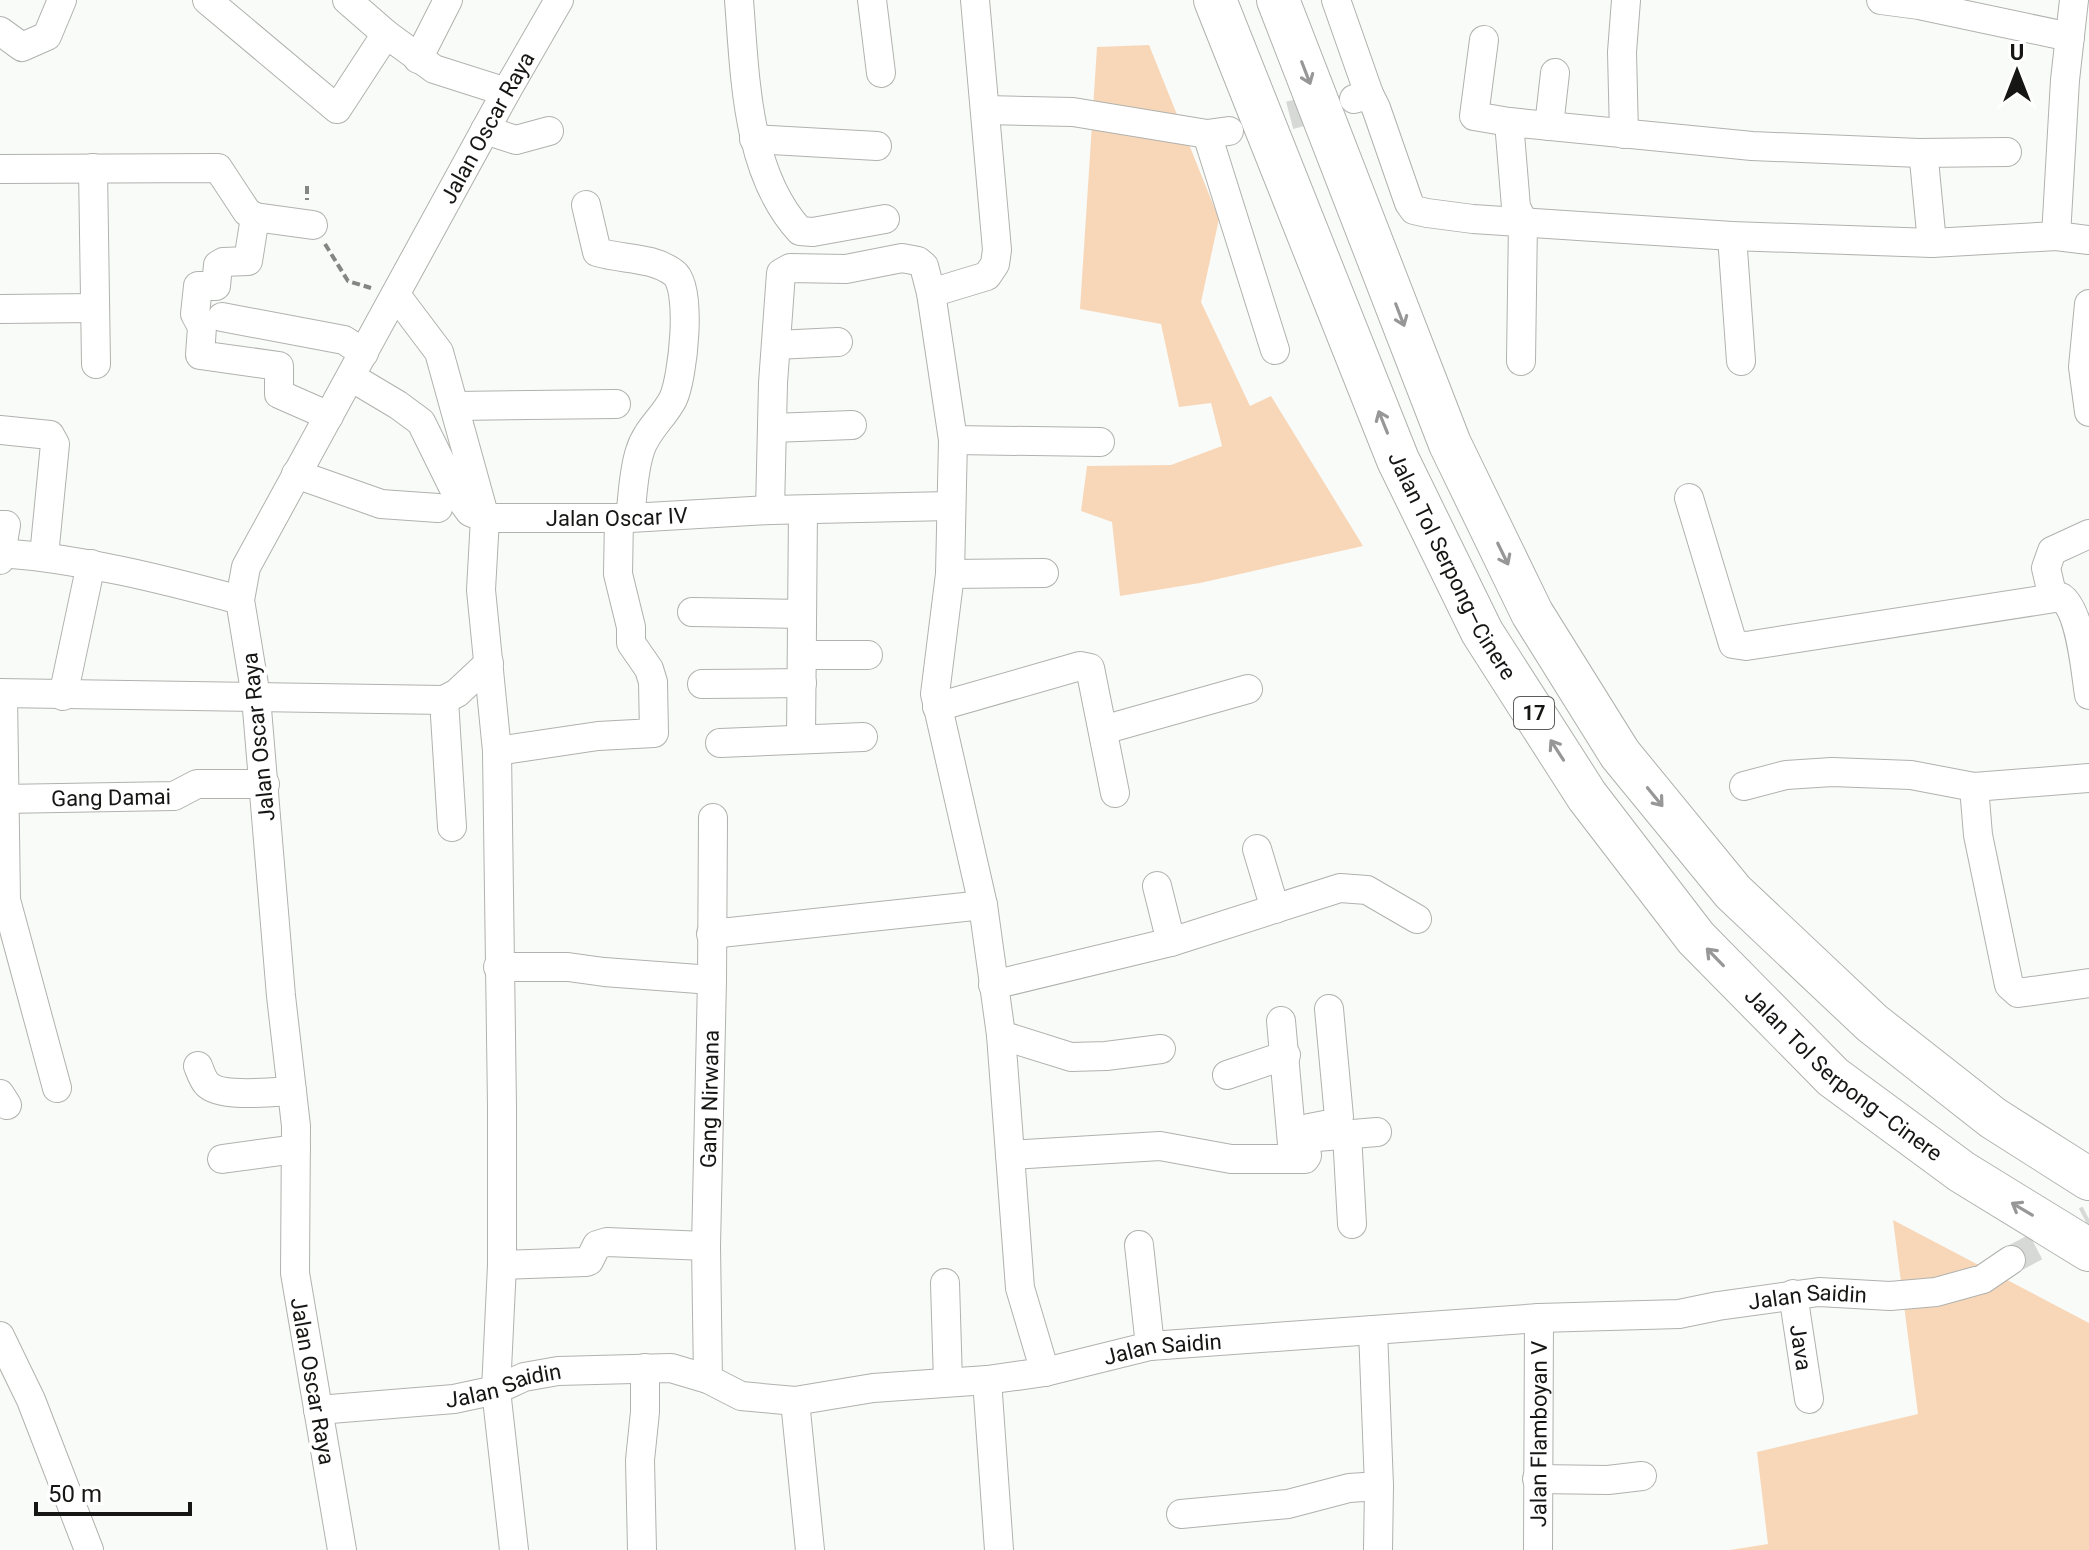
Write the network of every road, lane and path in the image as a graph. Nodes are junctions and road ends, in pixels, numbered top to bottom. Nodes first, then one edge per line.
1 (62, 0) edge
2 (207, 0) edge
3 (448, 0) edge
4 (559, 0) edge
5 (739, 0) edge
6 (872, 0) edge
7 (975, 0) edge
8 (1215, 0) edge
9 (1278, 0) edge
10 (1336, 0) edge
11 (1626, 0) edge
12 (1881, 0) edge
13 (2074, 0) edge
14 (354, 2) edge
15 (386, 34) junction
16 (2070, 37) junction
17 (1484, 40) dead end
18 (7, 42) edge
19 (418, 59) junction
20 (881, 73) dead end
21 (1555, 73) dead end
22 (506, 92) junction
23 (985, 110) junction
24 (1509, 122) junction
25 (1549, 126) junction
26 (485, 130) junction
27 (549, 131) dead end
28 (1624, 134) junction
29 (754, 139) junction
30 (877, 146) dead end
31 (2007, 152) dead end
32 (1919, 153) junction
33 (93, 168) junction
34 (0, 169) edge
35 (307, 186) dead end
36 (586, 205) dead end
37 (255, 217) junction
38 (885, 219) dead end
39 (1523, 221) junction
40 (313, 225) junction
41 (1732, 236) junction
42 (2056, 236) junction
43 (2089, 240) edge
44 (1932, 243) junction
45 (931, 293) junction
46 (396, 295) junction
47 (2089, 304) edge
48 (95, 308) junction
49 (0, 309) edge
50 (222, 317) dead end
51 (838, 342) dead end
52 (776, 345) junction
53 (1275, 350) dead end
54 (1521, 361) dead end
55 (1741, 361) dead end
56 (96, 364) dead end
57 (358, 365) junction
58 (616, 404) dead end
59 (455, 406) junction
60 (2089, 412) edge
61 (329, 416) junction
62 (852, 425) dead end
63 (772, 428) junction
64 (0, 430) edge
65 (953, 440) junction
66 (1100, 442) dead end
67 (296, 474) junction
68 (1689, 498) dead end
69 (950, 506) junction
70 (438, 508) dead end
71 (770, 510) junction
72 (803, 510) junction
73 (485, 518) junction
74 (625, 518) junction
75 (46, 526) junction
76 (2089, 534) edge
77 (2, 540) edge
78 (44, 556) junction
79 (91, 564) junction
80 (1044, 573) dead end
81 (950, 574) junction
82 (2053, 598) junction
83 (240, 600) junction
84 (692, 612) dead end
85 (802, 614) junction
86 (868, 655) dead end
87 (489, 663) junction
88 (802, 669) junction
89 (702, 684) dead end
90 (1248, 689) dead end
91 (1, 694) edge
92 (2089, 695) edge
93 (63, 696) junction
94 (256, 697) junction
95 (444, 700) junction
96 (937, 707) junction
97 (1103, 730) junction
98 (863, 737) dead end
99 (801, 738) junction
100 (720, 743) dead end
101 (497, 751) junction
102 (2089, 778) edge
103 (265, 784) junction
104 (1744, 786) dead end
105 (1974, 787) junction
106 (1115, 793) dead end
107 (3, 799) junction
108 (713, 818) dead end
109 (452, 827) dead end
110 (1257, 849) dead end
111 (1157, 886) dead end
112 (983, 905) junction
113 (1275, 909) junction
114 (1417, 919) dead end
115 (711, 934) junction
116 (1171, 942) junction
117 (498, 967) junction
118 (712, 980) junction
119 (2089, 983) edge
120 (993, 985) junction
121 (1329, 1009) dead end
122 (1281, 1021) dead end
123 (1001, 1035) junction
124 (1161, 1049) dead end
125 (1286, 1055) junction
126 (198, 1066) dead end
127 (1227, 1075) dead end
128 (57, 1088) dead end
129 (292, 1091) junction
130 (1292, 1129) junction
131 (1377, 1132) dead end
132 (1347, 1134) junction
133 (296, 1149) junction
134 (1010, 1155) junction
135 (1289, 1157) junction
136 (222, 1159) dead end
137 (2089, 1179) edge
138 (1352, 1224) dead end
139 (1139, 1245) dead end
140 (706, 1246) junction
141 (2089, 1250) edge
142 (2011, 1260) tunnel mouth
143 (502, 1265) junction
144 (945, 1283) dead end
145 (1793, 1294) junction
146 (1539, 1318) junction
147 (1373, 1330) junction
148 (0, 1336) edge
149 (1150, 1346) junction
150 (645, 1368) junction
151 (1045, 1372) junction
152 (708, 1379) junction
153 (987, 1380) junction
154 (948, 1382) junction
155 (496, 1390) junction
156 (1809, 1399) dead end
157 (795, 1401) junction
158 (318, 1410) junction
159 (1642, 1476) dead end
160 (1537, 1479) junction
161 (1379, 1486) junction
162 (1181, 1514) dead end
163 (89, 1550) edge
164 (342, 1550) edge
165 (514, 1550) edge
166 (642, 1550) edge
167 (810, 1550) edge
168 (999, 1550) edge
169 (1378, 1550) edge
170 (1538, 1550) edge

1 - 18 street
2 - 15 street
3 - 19 street
4 - 22 street, Jalan Oscar Raya
5 - 29 street
6 - 20 street
7 - 23 street
141 -> 8 highway, Jalan Tol Serpong–Cinere / 17
9 -> 137 highway, 17
10 - 39 street
11 - 28 street
12 - 16 street
13 - 16 street
14 - 15 street
15 - 19 street
16 - 42 street
17 - 24 street
19 - 22 street
21 - 25 street
22 - 26 street, Jalan Oscar Raya
23 - 45 street
23 - 53 street
24 - 25 street
24 - 39 street
25 - 28 street
26 - 27 street
26 - 46 street, Jalan Oscar Raya
28 - 32 street
29 - 30 street
29 - 38 street
31 - 32 street
32 - 44 street
33 - 34 street
33 - 37 street
33 - 48 street
35 - 40 path
36 - 74 street
37 - 40 street
37 - 61 street
39 - 41 street
39 - 54 street
40 - 46 path
41 - 44 street
41 - 55 street
42 - 43 street
42 - 44 street
45 - 52 street
45 - 65 street
46 - 57 street, Jalan Oscar Raya
46 - 59 street
47 - 60 street
48 - 49 street
48 - 56 street
50 - 57 street
51 - 52 street
52 - 63 street
57 - 61 street, Jalan Oscar Raya
57 - 73 street
58 - 59 street
59 - 73 street
61 - 67 street, Jalan Oscar Raya
62 - 63 street
63 - 71 street
64 - 75 street
65 - 66 street
65 - 69 street
67 - 70 street
67 - 83 street, Jalan Oscar Raya
68 - 82 street
69 - 72 street, Jalan Oscar IV
69 - 81 street
71 - 72 street, Jalan Oscar IV
71 - 74 street, Jalan Oscar IV
72 - 85 street
73 - 74 street, Jalan Oscar IV
73 - 87 street
74 - 101 street
75 - 77 street
75 - 78 street
76 - 82 street
77 - 78 street
78 - 79 street
79 - 83 street
79 - 93 street
80 - 81 street
81 - 96 street
82 - 92 street
83 - 94 street, Jalan Oscar Raya
84 - 85 street
85 - 88 street
86 - 88 street
87 - 95 street
87 - 101 street
88 - 89 street
88 - 99 street
90 - 97 street
91 - 93 street
91 - 107 street
93 - 94 street
94 - 95 street
94 - 103 street, Jalan Oscar Raya
95 - 109 street
96 - 97 street
96 - 112 street
97 - 106 street
98 - 99 street
99 - 100 street
101 - 117 street
102 - 105 street
103 - 107 street, Gang Damai
103 - 129 street, Jalan Oscar Raya
104 - 105 street
105 - 119 street
107 - 128 street
108 - 115 street, Gang Nirwana
110 - 113 street
111 - 116 street
112 - 115 street
112 - 120 street
113 - 114 street
113 - 116 street
115 - 118 street, Gang Nirwana
116 - 120 street
117 - 118 street
117 - 143 street
118 - 140 street, Gang Nirwana
120 - 123 street
121 - 130 street
122 - 125 street
123 - 124 street
123 - 134 street
125 - 127 street
125 - 130 street
126 - 129 street
129 - 133 street, Jalan Oscar Raya
130 - 135 street
131 - 132 street
132 - 135 street
132 - 138 street
133 - 136 street
133 - 158 street, Jalan Oscar Raya
134 - 135 street
134 - 151 street
139 - 149 street
140 - 143 street
140 - 152 street, Gang Nirwana
142 - 145 street, Jalan Saidin
143 - 155 street
144 - 154 street
145 - 146 street, Jalan Saidin
145 - 156 street, Java
146 - 147 street, Jalan Saidin
146 - 160 street, Jalan Flamboyan V
147 - 149 street, Jalan Saidin
147 - 161 street
148 - 163 street
149 - 151 street, Jalan Saidin
150 - 152 street, Jalan Saidin
150 - 155 street, Jalan Saidin
150 - 166 street
151 - 153 street, Jalan Saidin
152 - 157 street, Jalan Saidin
153 - 154 street, Jalan Saidin
153 - 168 street
154 - 157 street, Jalan Saidin
155 - 158 street, Jalan Saidin
155 - 165 street
157 - 167 street
158 - 164 street, Jalan Oscar Raya
159 - 160 street
160 - 170 street, Jalan Flamboyan V
161 - 162 street
161 - 169 street

